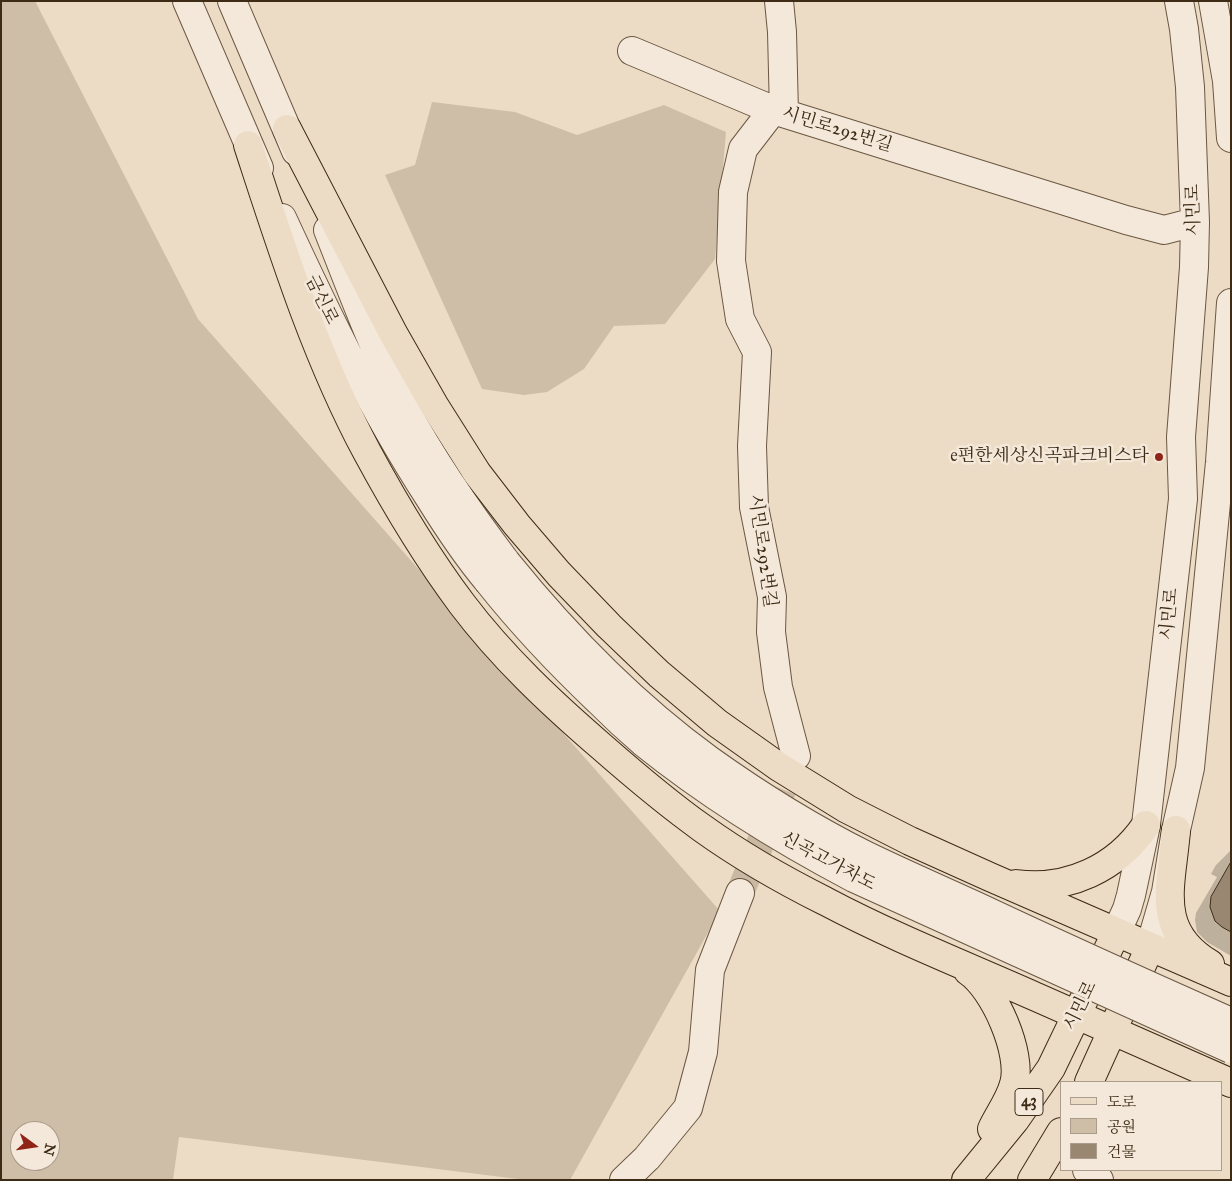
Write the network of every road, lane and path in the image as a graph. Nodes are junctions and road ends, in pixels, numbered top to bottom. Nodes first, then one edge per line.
1 (187, 1) edge
2 (232, 1) edge
3 (779, 1) edge
4 (1179, 1) edge
5 (1213, 1) edge
6 (632, 51) dead end
7 (778, 112) junction
8 (287, 129) junction
9 (1231, 138) edge
10 (248, 145) junction
11 (1195, 222) junction
12 (1231, 303) edge
13 (497, 572) junction
14 (796, 756) tunnel mouth
15 (1146, 825) junction
16 (1176, 830) junction
17 (990, 878) junction
18 (740, 893) tunnel mouth
19 (1116, 933) junction
20 (1150, 947) junction
21 (943, 957) junction
22 (1231, 976) edge
23 (1231, 982) edge
24 (1077, 1016) junction
25 (1231, 1022) edge
26 (1113, 1031) junction
27 (1231, 1049) edge
28 (1089, 1081) edge
29 (1231, 1085) edge
30 (1059, 1144) edge
31 (1088, 1171) edge
32 (624, 1180) edge
33 (966, 1180) edge
34 (1032, 1180) edge
35 (1099, 1180) edge

1 - 10 street, 금신로
2 - 8 street, 금신로
3 - 7 street
4 - 11 street, 시민로
5 - 9 street
6 - 7 street
7 - 11 street, 시민로292번길
7 - 14 street, 시민로292번길
8 - 13 street, 금신로
8 - 17 main road
10 - 13 street, 금신로
10 - 21 main road
11 - 15 street, 시민로
12 - 16 street, 시민로
13 - 25 street, 신곡고가차도, bridge
13 - 27 street, 신곡고가차도, bridge
15 - 17 main road
15 - 19 street, 시민로
16 - 20 street, 시민로
16 - 22 main road
17 - 19 main road
18 - 32 street
19 - 20 main road
19 - 24 main road, 시민로 / 43
20 - 23 main road
20 - 26 main road, 시민로
21 - 24 main road
21 - 33 main road
24 - 26 main road
24 - 33 main road, 시민로 / 43
26 - 28 main road, 시민로
26 - 29 main road
30 - 34 main road
31 - 35 street

